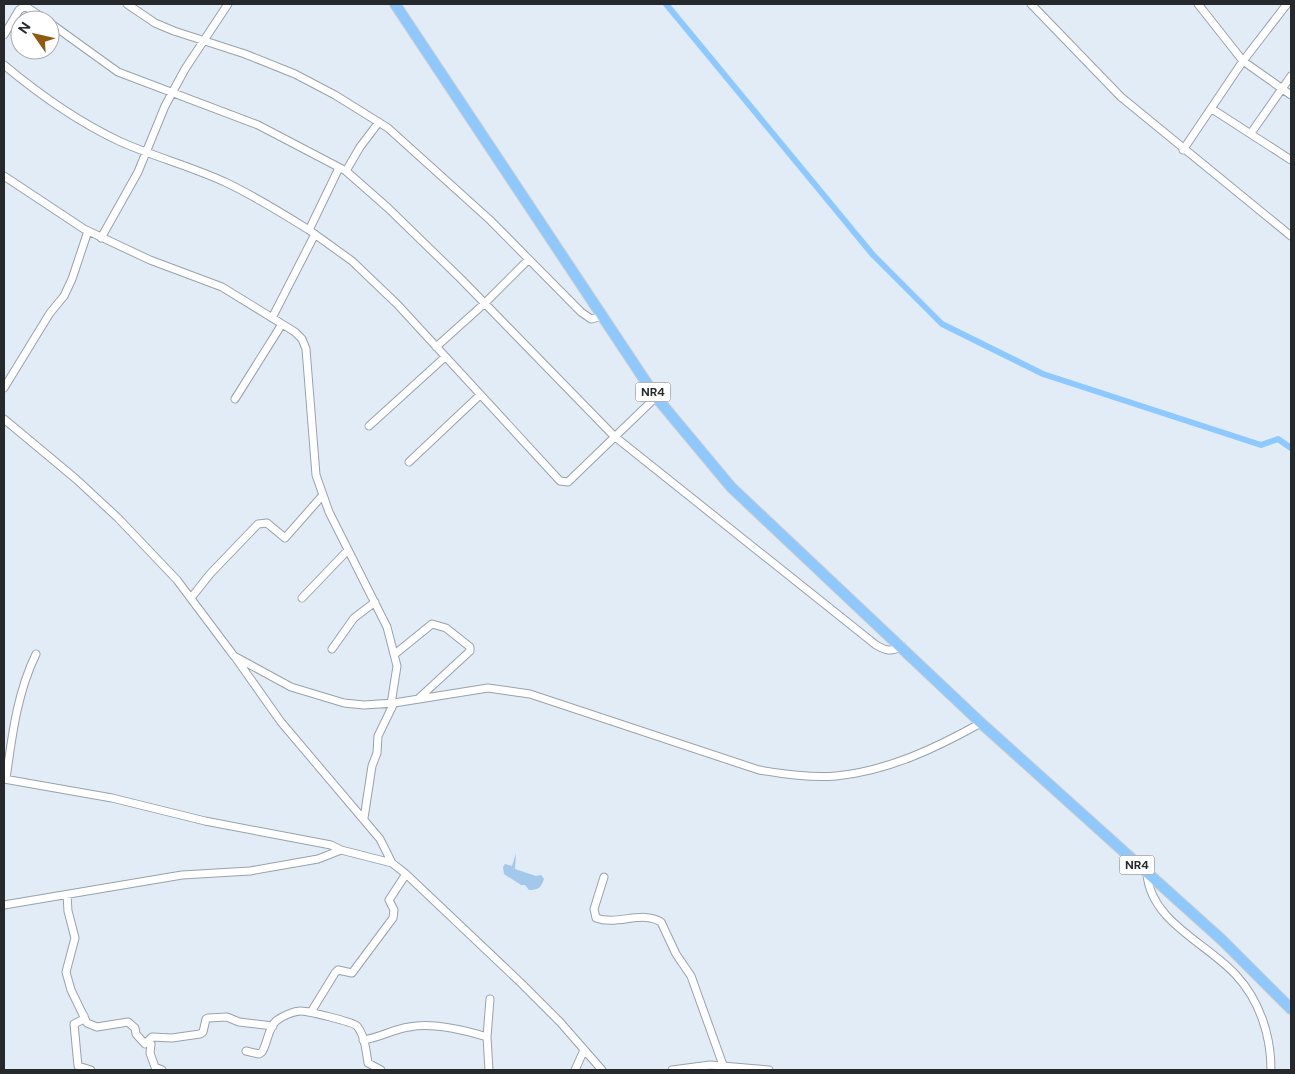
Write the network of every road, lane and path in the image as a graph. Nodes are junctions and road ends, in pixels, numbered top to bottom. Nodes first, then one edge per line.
1 (127, 4) edge
2 (228, 4) edge
3 (395, 4) edge
4 (1031, 4) edge
5 (1198, 4) edge
6 (1287, 4) edge
7 (19, 10) edge
8 (30, 10) edge
9 (60, 30) edge
10 (204, 40) junction
11 (1244, 61) junction
12 (4, 65) edge
13 (1291, 76) edge
14 (1282, 88) junction
15 (172, 94) junction
16 (1291, 96) edge
17 (1212, 110) junction
18 (379, 122) junction
19 (1251, 133) junction
20 (1183, 150) junction
21 (146, 152) junction
22 (1291, 160) edge
23 (343, 170) junction
24 (4, 176) edge
25 (88, 231) junction
26 (312, 232) junction
27 (1291, 236) edge
28 (101, 238) junction
29 (528, 260) junction
30 (485, 303) junction
31 (603, 316) junction
32 (272, 318) junction
33 (282, 324) junction
34 (436, 347) junction
35 (445, 357) junction
36 (4, 388) edge
37 (480, 395) junction
38 (656, 397) junction
39 (235, 399) dead end
40 (4, 419) edge
41 (368, 426) dead end
42 (614, 436) junction
43 (409, 462) dead end
44 (322, 496) junction
45 (348, 550) junction
46 (191, 598) junction
47 (302, 598) dead end
48 (375, 602) junction
49 (902, 646) junction
50 (332, 649) dead end
51 (36, 654) dead end
52 (395, 654) junction
53 (234, 656) junction
54 (418, 699) junction
55 (393, 704) junction
56 (980, 723) junction
57 (5, 779) edge
58 (364, 818) junction
59 (341, 850) junction
60 (392, 863) junction
61 (406, 874) junction
62 (1147, 874) junction
63 (604, 877) dead end
64 (67, 895) junction
65 (4, 905) edge
66 (490, 999) dead end
67 (1291, 1009) edge
68 (311, 1012) junction
69 (84, 1016) junction
70 (273, 1026) junction
71 (487, 1037) junction
72 (364, 1040) junction
73 (147, 1043) junction
74 (584, 1050) junction
75 (246, 1051) dead end
76 (723, 1065) junction
77 (91, 1070) edge
78 (162, 1070) edge
79 (381, 1070) edge
80 (489, 1070) edge
81 (575, 1070) edge
82 (600, 1070) edge
83 (672, 1070) edge
84 (769, 1070) edge
85 (1271, 1070) edge

1 - 10 street
2 - 10 street
3 - 31 highway, NR4
4 - 20 street
5 - 11 street
6 - 11 street
7 - 8 street
9 - 15 street
10 - 15 street
10 - 18 street
11 - 14 street
11 - 17 street
12 - 21 street
13 - 14 street
14 - 16 street
14 - 19 street
15 - 21 street
15 - 23 street
17 - 19 street
17 - 20 street
18 - 23 street
18 - 29 street
19 - 22 street
20 - 27 street
21 - 26 street
21 - 28 street
23 - 26 street
23 - 30 street
24 - 25 street
25 - 28 street
25 - 36 street
26 - 32 street
26 - 34 street
28 - 32 street
29 - 30 street
29 - 31 street
30 - 34 street
30 - 42 street
31 - 38 highway, NR4
32 - 33 street
33 - 39 street
33 - 44 street
34 - 35 street
35 - 37 street
35 - 41 street
37 - 42 street
37 - 43 street
38 - 42 street
38 - 49 highway, NR4
40 - 46 street
42 - 49 street
44 - 45 street
44 - 46 street
45 - 47 street
45 - 48 street
46 - 53 street
48 - 50 street
48 - 52 street
49 - 56 highway, NR4
51 - 57 street
52 - 54 street
52 - 55 street
53 - 55 street
53 - 58 street
54 - 55 street
54 - 56 street
55 - 58 street
56 - 62 highway, NR4
57 - 59 street
58 - 60 street
59 - 60 street
59 - 64 street
60 - 61 street
61 - 68 street
61 - 74 street
62 - 67 highway, NR4
62 - 85 street
63 - 76 street
64 - 65 street
64 - 69 street
66 - 71 street
68 - 70 street
68 - 72 street
69 - 73 street
69 - 77 street
70 - 73 street
70 - 75 street
71 - 72 street
71 - 80 street
72 - 79 street
73 - 78 street
74 - 81 street
74 - 82 street
76 - 83 street
76 - 84 street

